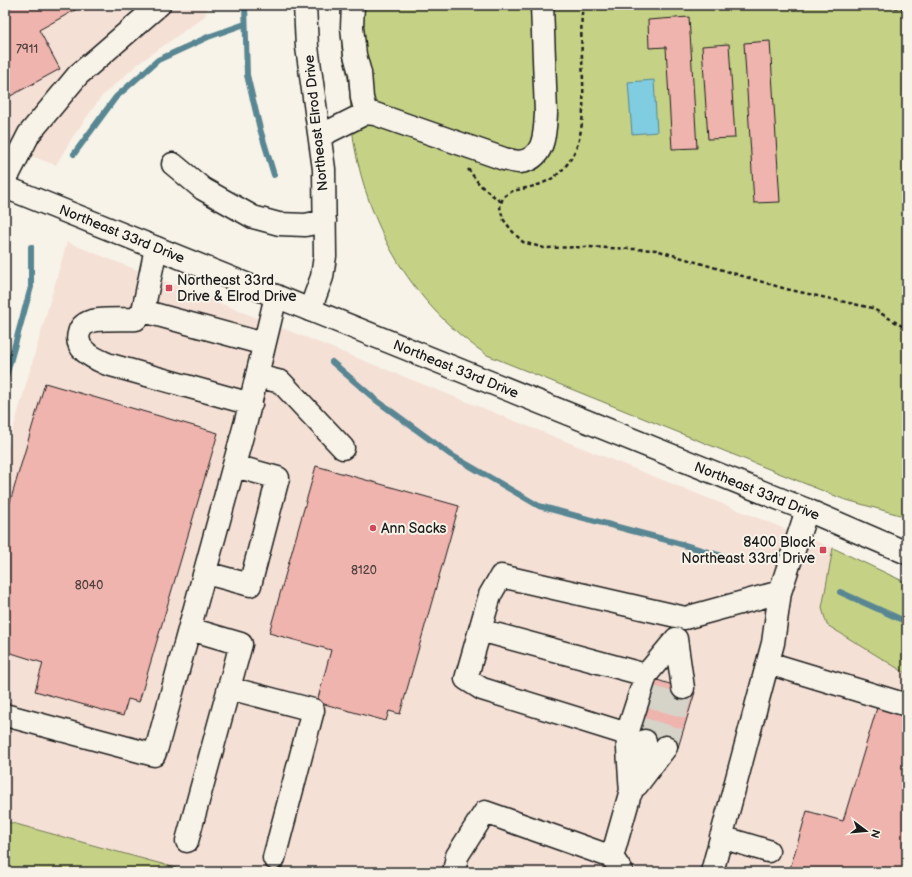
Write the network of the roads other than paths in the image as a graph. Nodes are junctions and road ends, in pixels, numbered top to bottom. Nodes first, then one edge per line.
1 (159, 5) edge
2 (305, 5) edge
3 (353, 5) edge
4 (542, 5) edge
5 (366, 113) junction
6 (320, 136) junction
7 (173, 164) dead end
8 (5, 181) edge
9 (5, 187) edge
10 (325, 221) junction
11 (156, 248) junction
12 (276, 296) junction
13 (310, 310) junction
14 (143, 311) junction
15 (264, 344) junction
16 (257, 376) junction
17 (251, 404) junction
18 (343, 448) dead end
19 (234, 466) junction
20 (806, 510) junction
21 (907, 553) edge
22 (206, 573) junction
23 (780, 592) junction
24 (685, 618) junction
25 (190, 629) junction
26 (480, 630) junction
27 (676, 639) junction
28 (768, 663) junction
29 (654, 678) junction
30 (229, 688) junction
31 (684, 688) tunnel mouth
32 (907, 705) edge
33 (5, 715) edge
34 (636, 738) junction
35 (666, 747) tunnel mouth
36 (631, 793) junction
37 (721, 837) junction
38 (188, 841) dead end
39 (768, 851) dead end
40 (274, 858) dead end
41 (617, 865) edge
42 (454, 872) edge
43 (712, 872) edge

1 - 8 main road
2 - 6 main road, Northeast Elrod Drive
3 - 5 main road
4 - 5 main road
5 - 6 main road
6 - 10 main road, Northeast Elrod Drive
7 - 10 main road
9 - 11 main road, Northeast 33rd Drive
10 - 13 main road, Northeast Elrod Drive
11 - 12 main road, Northeast 33rd Drive
11 - 14 main road
12 - 13 main road, Northeast 33rd Drive
12 - 15 main road
13 - 20 main road, Northeast 33rd Drive
14 - 15 main road
14 - 17 main road
15 - 16 main road
16 - 17 main road
16 - 18 main road
17 - 19 main road
19 - 22 main road
19 - 22 main road
20 - 21 main road, Northeast 33rd Drive
20 - 23 main road
22 - 25 main road
23 - 24 main road
23 - 28 main road
24 - 26 main road
24 - 27 main road
25 - 30 main road
25 - 33 main road
26 - 29 main road
26 - 34 main road
27 - 29 main road
27 - 31 main road
28 - 32 main road
28 - 37 main road
29 - 34 main road
30 - 38 main road
30 - 40 main road
34 - 36 main road
35 - 36 main road
36 - 41 main road
37 - 39 main road
37 - 43 main road
41 - 42 main road

